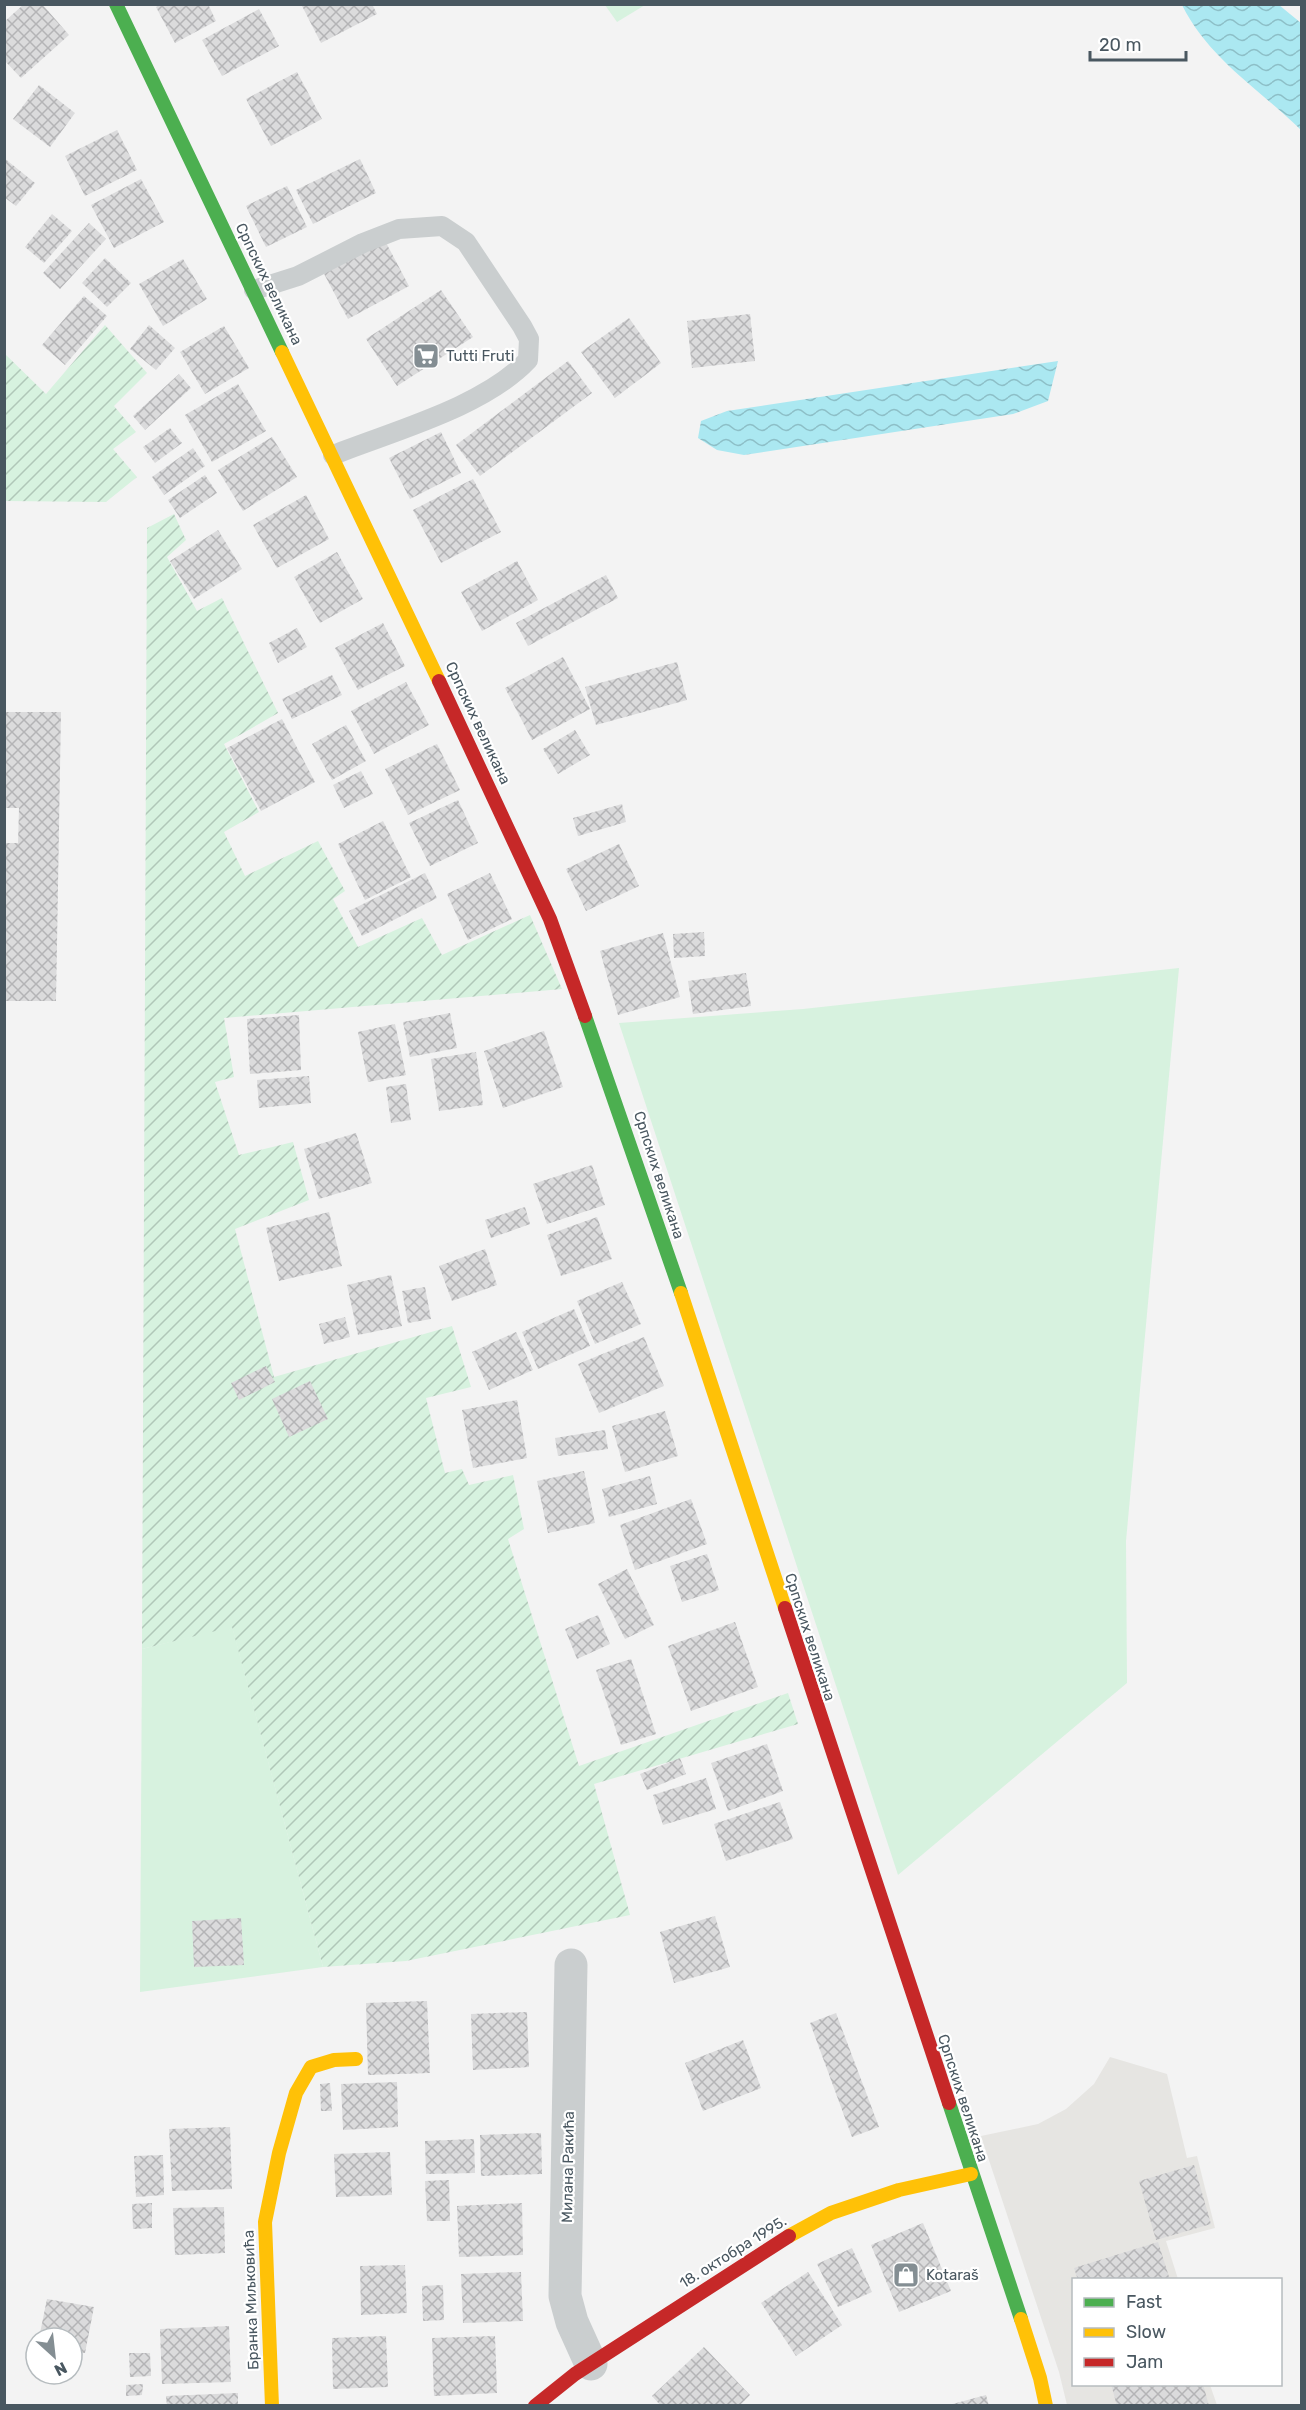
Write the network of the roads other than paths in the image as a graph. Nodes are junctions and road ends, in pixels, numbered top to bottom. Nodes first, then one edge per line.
1 (116, 4) edge
2 (254, 290) junction
3 (333, 455) junction
4 (571, 1965) dead end
5 (356, 2059) dead end
6 (971, 2174) junction
7 (591, 2364) junction
8 (272, 2406) edge
9 (535, 2406) edge
10 (1046, 2406) edge

1 - 2 main road, Српских великана
2 - 3 main road, Српских великана
2 - 3 lane
3 - 6 main road, Српских великана
4 - 7 street, Милана Ракића
5 - 8 main road, Бранка Миљковића
6 - 7 main road, 18. октобра 1995.
6 - 10 main road, Српских великана
7 - 9 main road, 18. октобра 1995.

